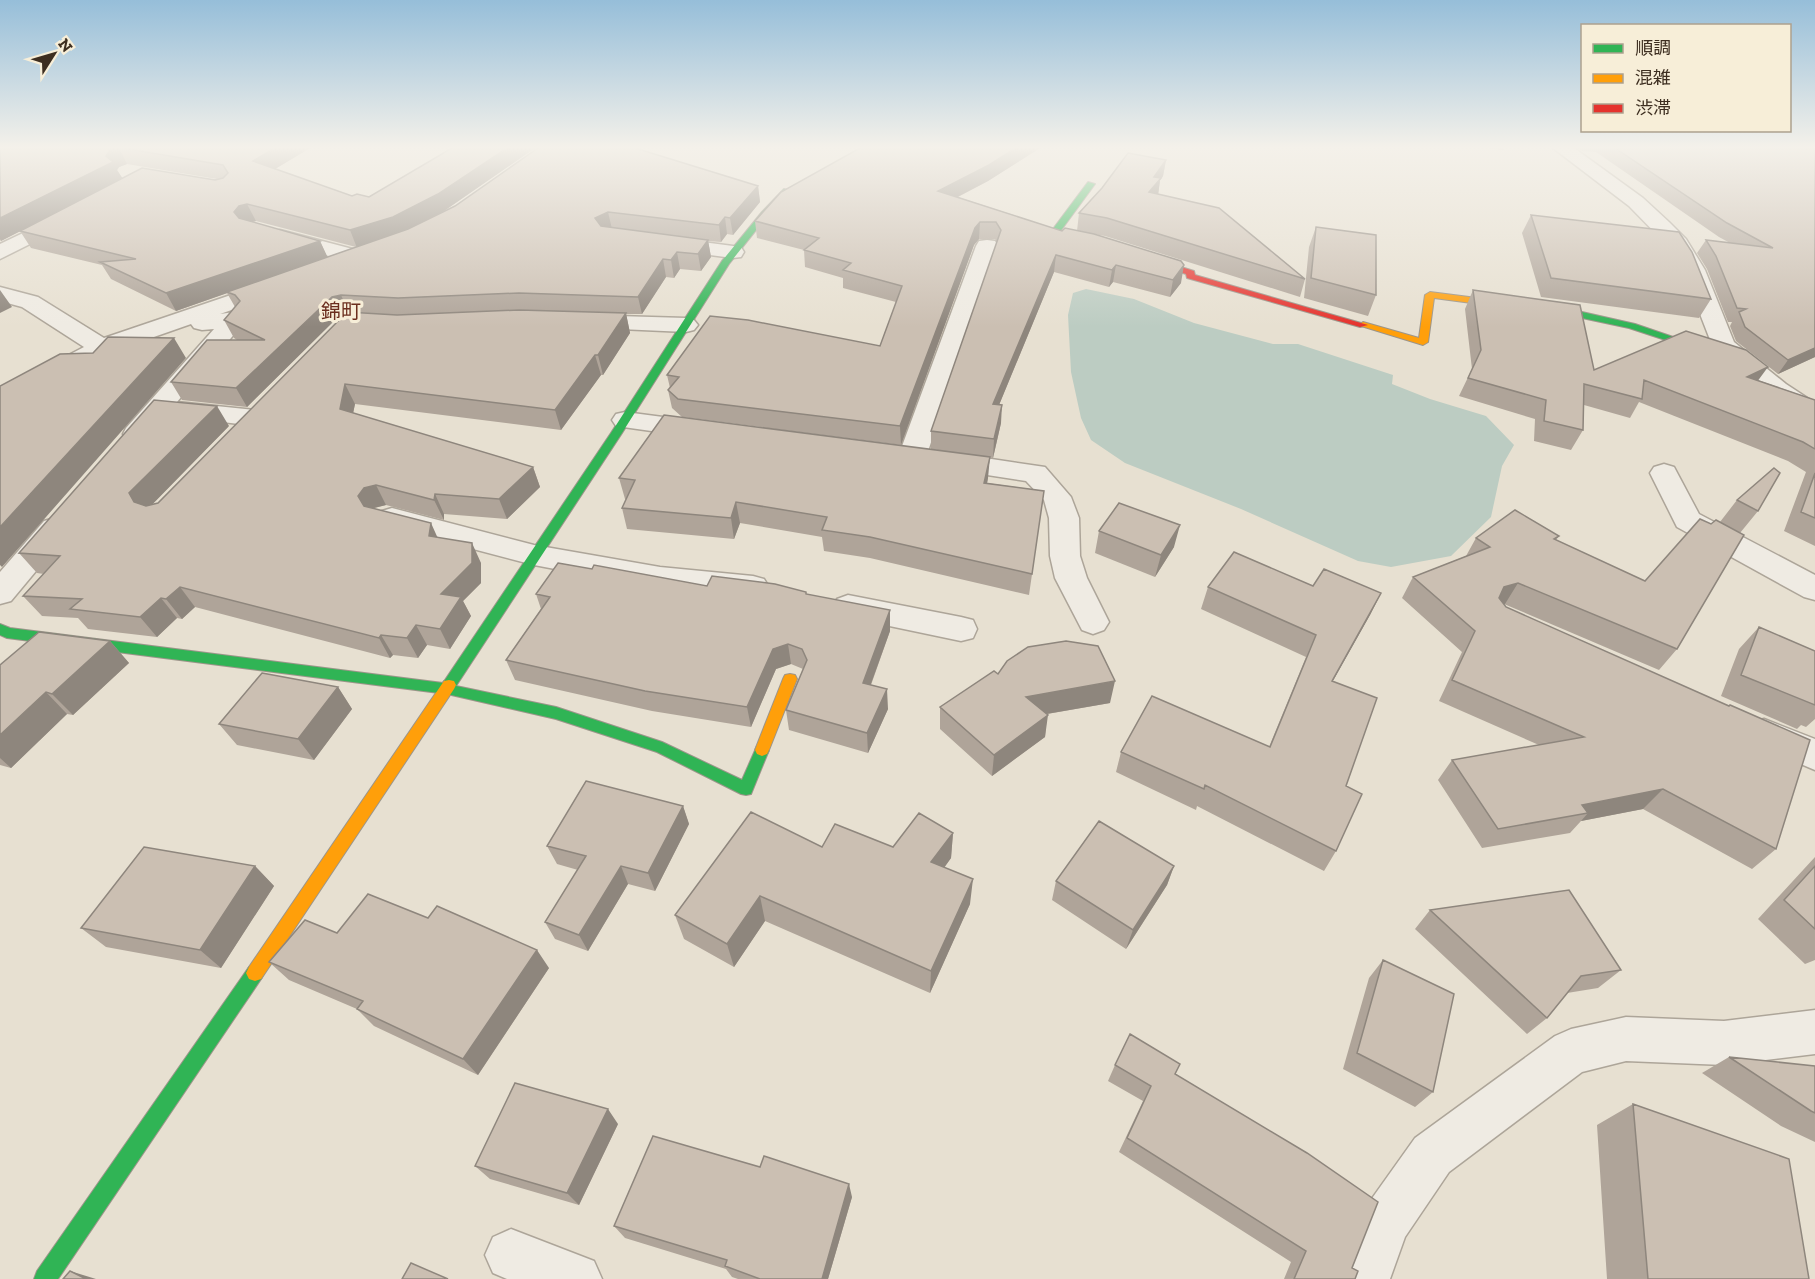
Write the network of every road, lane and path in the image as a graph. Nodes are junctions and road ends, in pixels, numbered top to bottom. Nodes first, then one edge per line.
1 (85, 208) edge
2 (768, 208) edge
3 (1073, 208) edge
4 (1642, 208) edge
5 (265, 232) edge
6 (645, 241) edge
7 (987, 246) dead end
8 (1107, 247) edge
9 (733, 252) junction
10 (0, 253) edge
11 (1128, 253) edge
12 (327, 269) edge
13 (294, 280) edge
14 (0, 294) edge
15 (560, 321) edge
16 (686, 324) junction
17 (157, 328) junction
18 (102, 347) junction
19 (1742, 362) junction
20 (0, 401) edge
21 (159, 408) junction
22 (1815, 415) edge
23 (625, 420) junction
24 (728, 433) edge
25 (232, 442) edge
26 (121, 452) edge
27 (1664, 473) dead end
28 (68, 514) edge
29 (385, 517) edge
30 (534, 555) junction
31 (1815, 589) edge
32 (0, 593) edge
33 (786, 593) edge
34 (818, 600) edge
35 (1094, 622) dead end
36 (961, 629) dead end
37 (2, 634) edge
38 (790, 679) dead end
39 (447, 689) junction
40 (1740, 722) edge
41 (1815, 755) edge
42 (1815, 1032) edge
43 (511, 1255) dead end
44 (45, 1279) edge
45 (576, 1279) edge
46 (1364, 1279) edge

1 - 10 street
2 - 9 street
3 - 8 street
4 - 19 street
5 - 12 street
6 - 9 street
7 - 35 street
9 - 16 street
11 - 19 street
13 - 17 street
14 - 18 street
15 - 16 street
16 - 23 street
17 - 18 street
17 - 21 street
18 - 20 street
19 - 22 street
21 - 25 street
21 - 26 street
23 - 24 street
23 - 30 street
27 - 31 street
28 - 32 street
29 - 30 street
30 - 33 street
30 - 39 street
34 - 36 street
37 - 39 street
38 - 39 street
39 - 44 street
40 - 41 street
42 - 46 street
43 - 45 street

